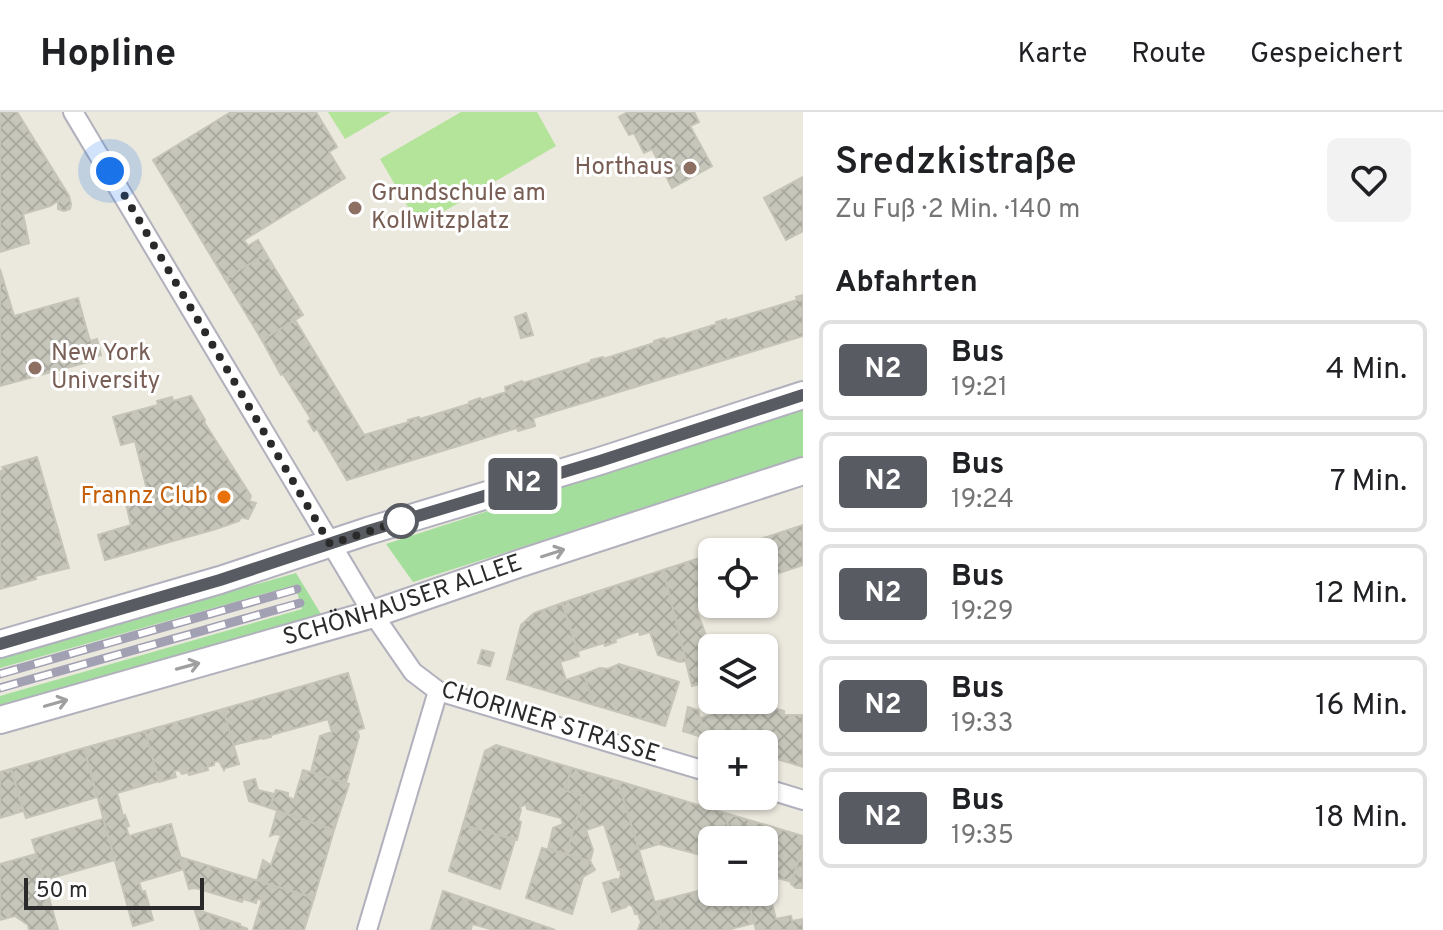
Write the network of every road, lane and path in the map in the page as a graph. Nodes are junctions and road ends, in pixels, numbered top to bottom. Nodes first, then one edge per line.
1 (73, 112) edge
2 (803, 395) edge
3 (803, 471) edge
4 (330, 544) junction
5 (373, 614) junction
6 (0, 644) edge
7 (438, 691) junction
8 (0, 720) edge
9 (698, 769) edge
10 (778, 792) edge
11 (803, 800) edge
12 (367, 930) edge

1 - 4 street, CHORINER STRASSE
2 - 4 main road
5 -> 3 main road, SCHÖNHAUSER ALLEE
4 - 5 street, CHORINER STRASSE
4 - 6 main road
5 - 7 street, CHORINER STRASSE
8 -> 5 main road, SCHÖNHAUSER ALLEE
7 - 9 street, CHORINER STRASSE
7 - 12 street
10 - 11 street

